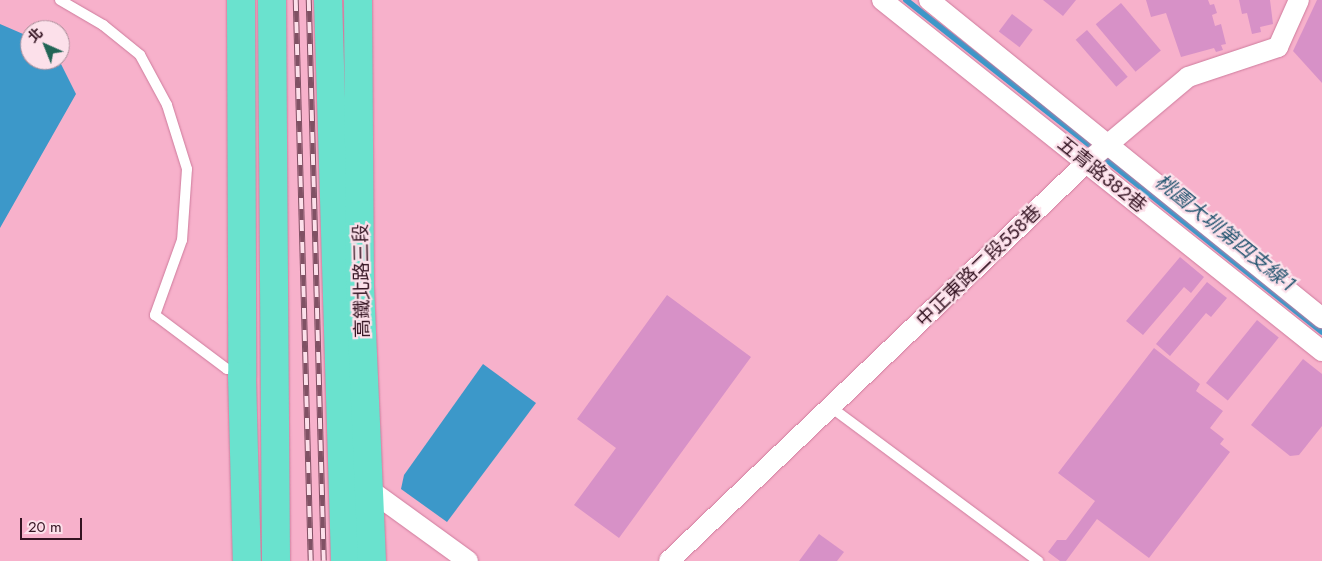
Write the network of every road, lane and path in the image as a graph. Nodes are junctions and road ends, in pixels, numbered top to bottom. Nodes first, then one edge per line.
1 (60, 0) edge
2 (243, 0) edge
3 (272, 0) edge
4 (328, 0) edge
5 (337, 0) edge
6 (358, 0) edge
7 (882, 0) edge
8 (928, 0) edge
9 (1299, 0) edge
10 (361, 96) junction
11 (274, 134) junction
12 (1108, 145) junction
13 (1086, 163) junction
14 (1322, 318) edge
15 (1322, 351) edge
16 (242, 369) junction
17 (832, 408) junction
18 (370, 490) junction
19 (247, 561) edge
20 (276, 561) edge
21 (345, 561) edge
22 (372, 561) edge
23 (468, 561) edge
24 (670, 561) edge
25 (1038, 561) edge

1 - 16 lane
2 - 11 main road
2 - 16 main road
3 - 11 main road
4 - 21 main road, 高鐵北路三段
5 - 10 main road
6 - 10 main road, 高鐵北路三段
7 - 13 street, 五青路382巷
8 - 12 street, 五青路382巷
9 - 12 street, 中正東路二段558巷
10 - 18 main road, 高鐵北路三段
11 - 20 main road
12 - 13 street, 中正東路二段558巷
12 - 14 street, 五青路382巷
13 - 15 street, 五青路382巷
13 - 17 street, 中正東路二段558巷
16 - 19 main road
17 - 24 street, 中正東路二段558巷
17 - 25 lane
18 - 22 main road, 高鐵北路三段
18 - 23 street

